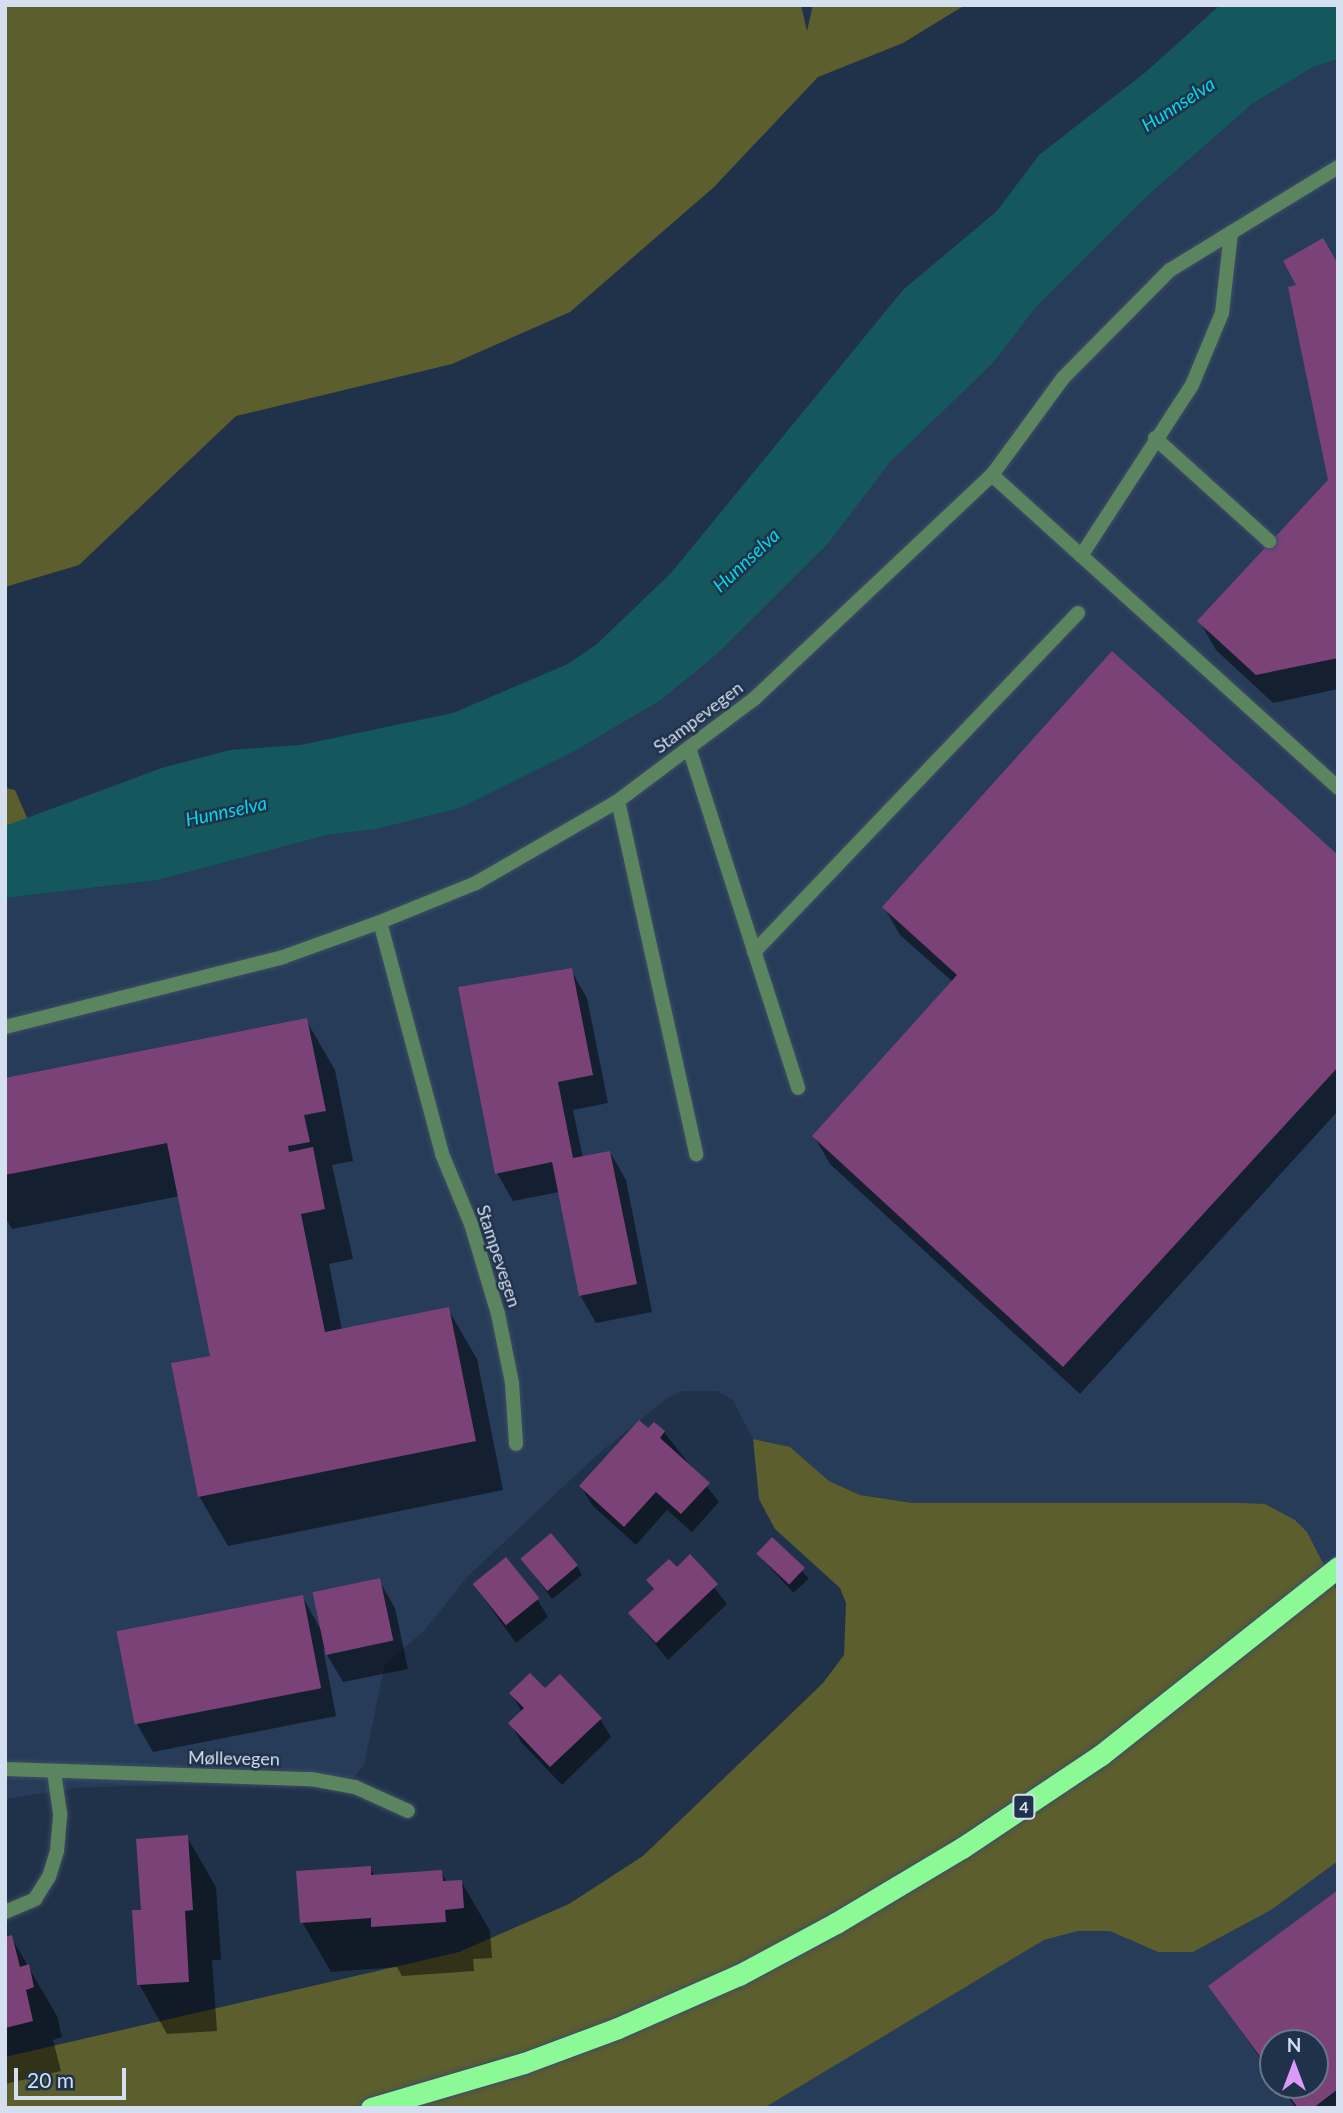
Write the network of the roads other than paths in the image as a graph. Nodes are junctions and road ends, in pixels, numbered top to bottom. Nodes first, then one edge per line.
1 (1338, 167) edge
2 (1231, 233) junction
3 (1156, 438) junction
4 (992, 475) junction
5 (1269, 541) dead end
6 (1081, 556) junction
7 (1078, 613) dead end
8 (689, 748) junction
9 (1338, 788) edge
10 (618, 801) junction
11 (380, 922) junction
12 (754, 952) junction
13 (5, 1027) edge
14 (798, 1088) dead end
15 (696, 1154) dead end
16 (516, 1444) dead end
17 (1338, 1567) edge
18 (5, 1769) edge
19 (54, 1772) junction
20 (408, 1811) dead end
21 (5, 1912) edge
22 (370, 2108) edge

1 - 2 street, Stampevegen
2 - 3 street
2 - 4 street, Stampevegen
3 - 5 street
3 - 6 street
4 - 6 street
4 - 8 street, Stampevegen
6 - 9 street
7 - 12 street
8 - 10 street, Stampevegen
8 - 12 street
10 - 11 street, Stampevegen
10 - 15 street
11 - 13 street, Stampevegen
11 - 16 street, Stampevegen
12 - 14 street
17 - 22 highway, 4
18 - 19 street, Møllevegen
19 - 20 street, Møllevegen
19 - 21 street

